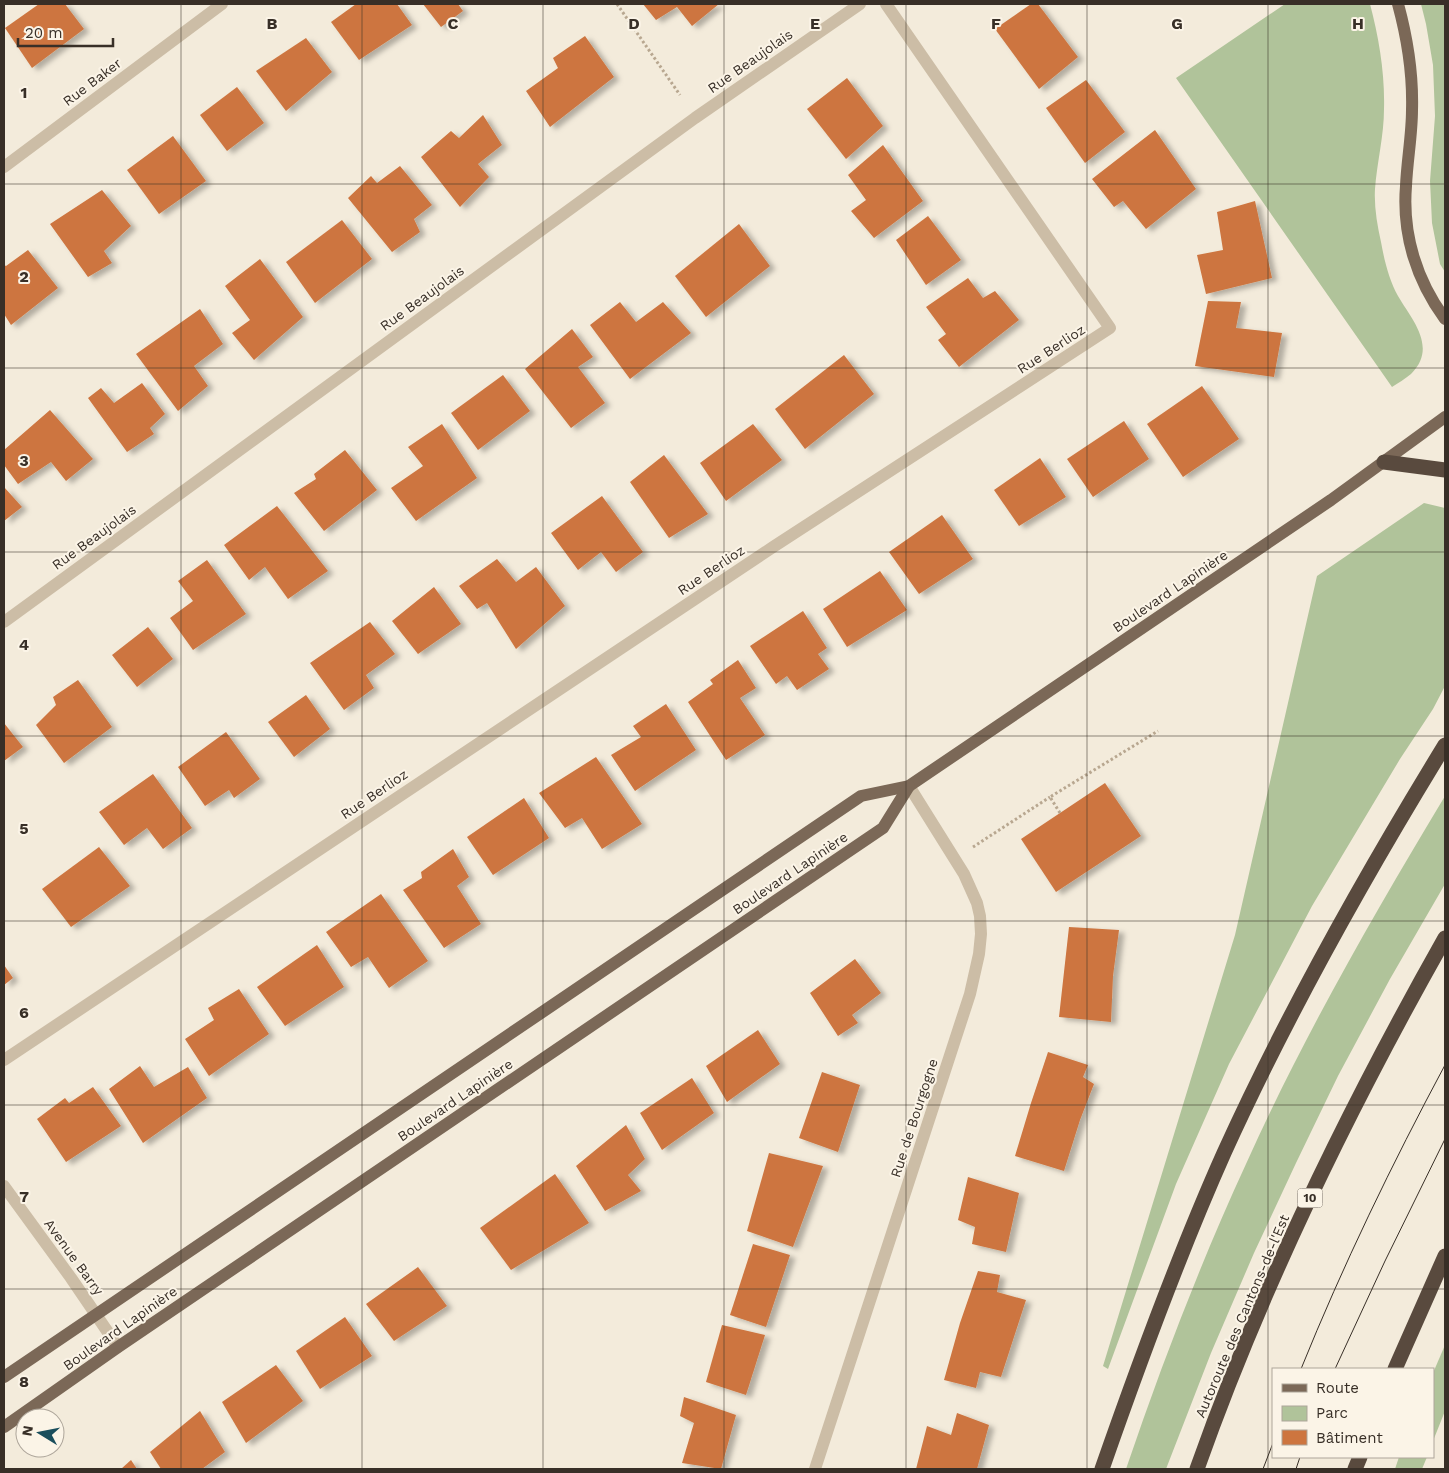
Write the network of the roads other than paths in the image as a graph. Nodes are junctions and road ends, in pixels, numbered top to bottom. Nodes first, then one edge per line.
1 (222, 4) edge
2 (860, 4) edge
3 (886, 4) edge
4 (1398, 4) edge
5 (4, 167) edge
6 (1445, 319) edge
7 (1445, 417) edge
8 (1384, 462) junction
9 (1445, 470) edge
10 (4, 622) edge
11 (1445, 745) edge
12 (909, 786) junction
13 (1445, 938) edge
14 (4, 1060) edge
15 (4, 1186) edge
16 (1445, 1256) edge
17 (96, 1314) junction
18 (118, 1347) junction
19 (1395, 1368) edge
20 (4, 1377) edge
21 (4, 1427) edge
22 (815, 1469) edge
23 (1102, 1469) edge
24 (1197, 1469) edge

1 - 5 street, Rue Baker
2 - 10 street, Rue Beaujolais
3 - 14 street, Rue Berlioz
4 - 6 main road
7 - 8 main road, Boulevard Lapinière
8 - 9 highway
8 - 12 main road, Boulevard Lapinière
11 - 23 highway
12 - 17 main road, Boulevard Lapinière
12 - 18 main road, Boulevard Lapinière
12 - 22 street, Rue de Bourgogne
13 - 24 highway, Autoroute des Cantons-de-l'Est / 10
15 - 17 street, Avenue Barry
16 - 19 highway
17 - 18 street, Avenue Barry
17 - 20 main road, Boulevard Lapinière
18 - 21 main road, Boulevard Lapinière

